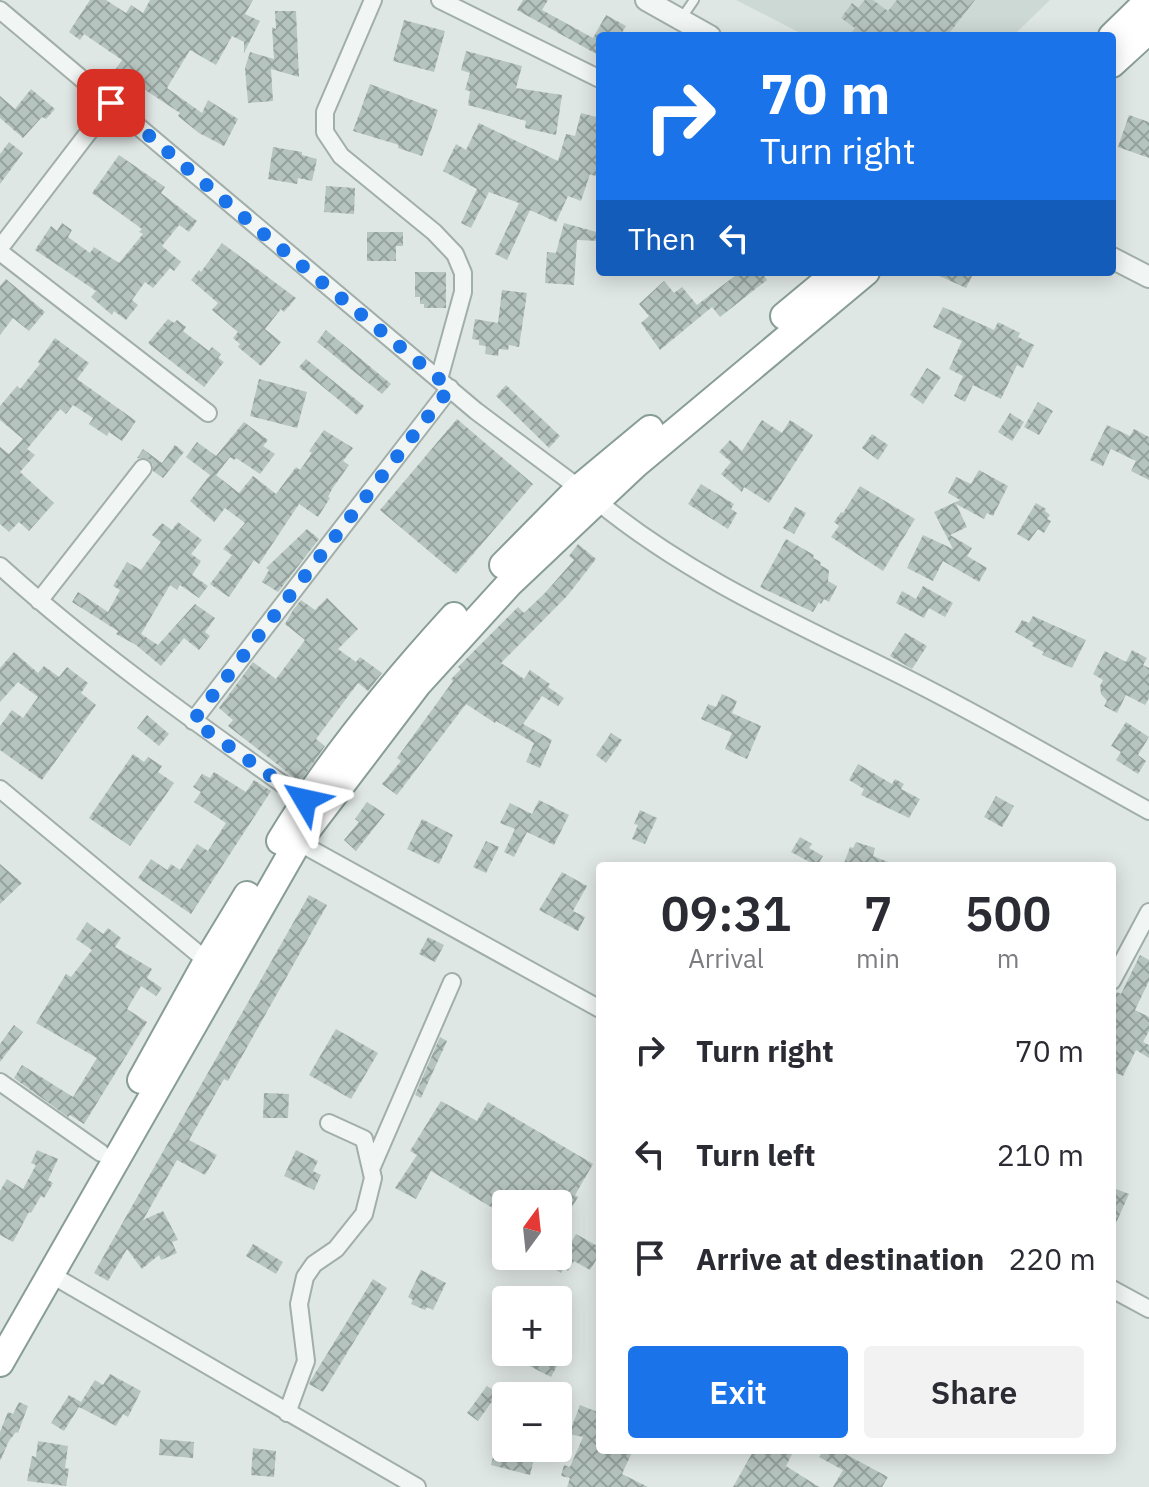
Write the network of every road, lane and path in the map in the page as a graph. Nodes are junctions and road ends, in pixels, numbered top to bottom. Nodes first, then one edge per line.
1 (373, 0) edge
2 (440, 0) edge
3 (646, 0) edge
4 (694, 0) edge
5 (1149, 0) edge
6 (0, 10) edge
7 (680, 19) junction
8 (1149, 30) edge
9 (703, 32) edge
10 (1116, 32) edge
11 (1116, 60) edge
12 (596, 77) edge
13 (111, 103) junction
14 (0, 250) edge
15 (1116, 260) edge
16 (1148, 275) edge
17 (833, 276) edge
18 (861, 276) edge
19 (444, 383) junction
20 (208, 413) dead end
21 (143, 468) dead end
22 (588, 495) junction
23 (0, 566) edge
24 (39, 601) junction
25 (193, 721) junction
26 (0, 789) edge
27 (305, 800) junction
28 (1149, 811) edge
29 (298, 842) junction
30 (1149, 912) edge
31 (207, 961) junction
32 (1116, 974) edge
33 (452, 982) dead end
34 (596, 1007) edge
35 (0, 1082) edge
36 (329, 1123) dead end
37 (101, 1153) junction
38 (371, 1169) junction
39 (52, 1275) junction
40 (1116, 1291) edge
41 (1149, 1309) edge
42 (0, 1330) edge
43 (0, 1363) edge
44 (287, 1413) junction
45 (417, 1487) edge

1 - 19 street
2 - 12 street
3 - 7 street
4 - 7 lane
5 - 10 highway
6 - 13 street
7 - 9 street
8 - 11 highway
13 - 14 street
13 - 19 street
14 - 20 street
15 - 16 street
17 - 22 highway
18 - 22 highway
19 - 22 street
19 - 25 street
21 - 24 street
22 - 27 highway
22 - 28 street
22 - 29 highway
23 - 24 street
24 - 25 street
25 - 27 street
26 - 31 street
27 - 31 highway
29 - 34 street
29 - 39 highway
30 - 32 street
31 - 37 highway
33 - 38 street
35 - 37 street
36 - 38 street
37 - 42 highway
38 - 44 street
39 - 43 highway
39 - 44 street
40 - 41 street
44 - 45 street

